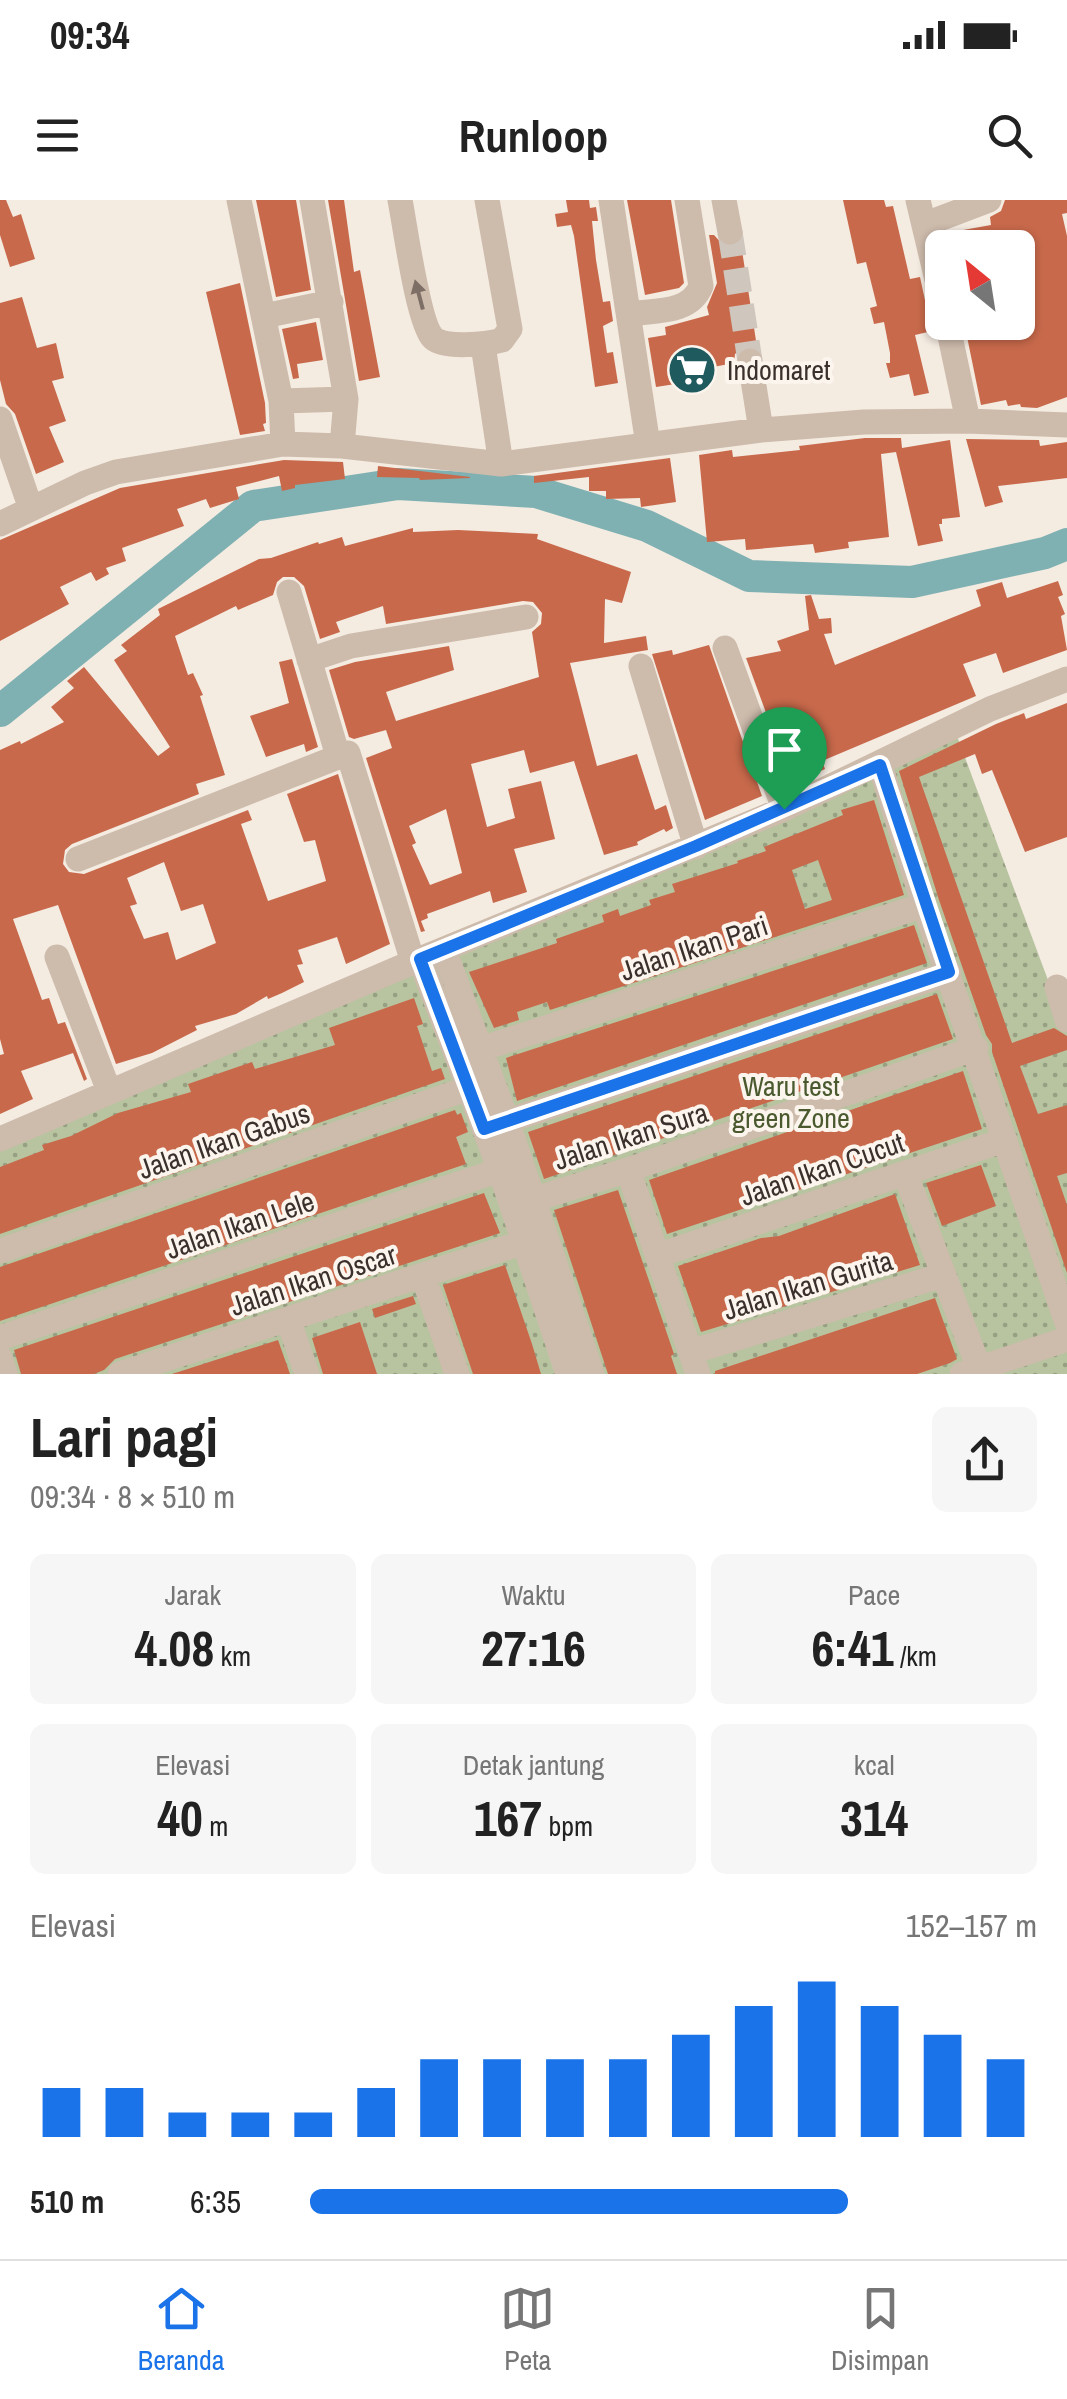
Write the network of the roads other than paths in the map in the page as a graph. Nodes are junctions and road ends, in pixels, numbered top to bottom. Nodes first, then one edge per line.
1 (239, 200) edge
2 (312, 200) edge
3 (400, 200) edge
4 (487, 200) edge
5 (611, 200) edge
6 (687, 200) edge
7 (724, 200) edge
8 (989, 200) edge
9 (922, 212) edge
10 (730, 232) tunnel mouth
11 (331, 302) junction
12 (629, 314) junction
13 (264, 316) junction
14 (951, 340) edge
15 (483, 345) junction
16 (750, 360) tunnel mouth
17 (0, 419) edge
18 (968, 421) junction
19 (283, 422) junction
20 (344, 422) junction
21 (1067, 425) edge
22 (762, 430) junction
23 (647, 432) junction
24 (501, 452) junction
25 (26, 499) junction
26 (0, 524) edge
27 (289, 592) dead end
28 (526, 617) dead end
29 (725, 648) dead end
30 (309, 660) junction
31 (642, 666) dead end
32 (1067, 680) edge
33 (338, 756) junction
34 (880, 765) junction
35 (784, 809) junction
36 (696, 846) junction
37 (78, 858) dead end
38 (924, 905) junction
39 (58, 956) dead end
40 (426, 957) junction
41 (949, 972) junction
42 (1057, 987) dead end
43 (1067, 1020) edge
44 (976, 1048) junction
45 (481, 1049) junction
46 (468, 1088) junction
47 (109, 1091) junction
48 (495, 1125) junction
49 (0, 1139) edge
50 (1005, 1140) junction
51 (500, 1170) junction
52 (628, 1170) junction
53 (905, 1173) junction
54 (532, 1200) junction
55 (524, 1242) junction
56 (0, 1250) edge
57 (659, 1255) junction
58 (943, 1275) junction
59 (423, 1276) junction
60 (288, 1319) junction
61 (1067, 1323) edge
62 (0, 1338) edge
63 (1067, 1339) edge
64 (0, 1358) edge
65 (695, 1363) edge
66 (971, 1371) edge
67 (582, 1373) edge
68 (6, 1374) edge
69 (120, 1374) edge
70 (307, 1374) edge
71 (457, 1374) edge

1 - 13 street
2 - 11 street
15 -> 3 street
4 - 15 street
5 - 12 street
6 - 12 street
7 - 10 street
8 - 9 street
11 - 13 street
11 - 20 street
12 - 23 street
13 - 19 street
14 - 18 street
15 - 24 street
16 - 22 street
17 - 25 street
18 - 21 street
18 - 22 street
19 - 20 street
19 - 20 street
19 - 25 street
20 - 24 street
22 - 23 street
23 - 24 street
25 - 26 street
27 - 30 street
28 - 30 street
29 - 35 street
30 - 33 street
31 - 36 street
32 - 34 street
33 - 37 street
33 - 40 street
34 - 35 street
34 - 38 street
35 - 36 street
36 - 40 street
38 - 41 street
38 - 45 street, Jalan Ikan Pari
39 - 47 street
40 - 45 street
40 - 46 street
40 - 47 street
41 - 44 street
41 - 48 street
42 - 43 street
44 - 50 street
44 - 52 street, Jalan Ikan Sura
45 - 48 street
46 - 48 street
46 - 56 street, Jalan Ikan Gabus
47 - 49 street
48 - 51 street
48 - 54 street
50 - 53 street, Jalan Ikan Cucut
50 - 61 street
51 - 55 street
51 - 62 street, Jalan Ikan Lele
52 - 54 street, Jalan Ikan Sura
52 - 57 street
53 - 57 street, Jalan Ikan Cucut
53 - 58 street
54 - 67 street
55 - 59 street, Jalan Ikan Oscar
55 - 67 street
57 - 65 street
58 - 65 street, Jalan Ikan Gurita
58 - 66 street
59 - 60 street, Jalan Ikan Oscar
59 - 71 street
60 - 69 street, Jalan Ikan Oscar
60 - 70 street
63 - 66 street
64 - 68 street

